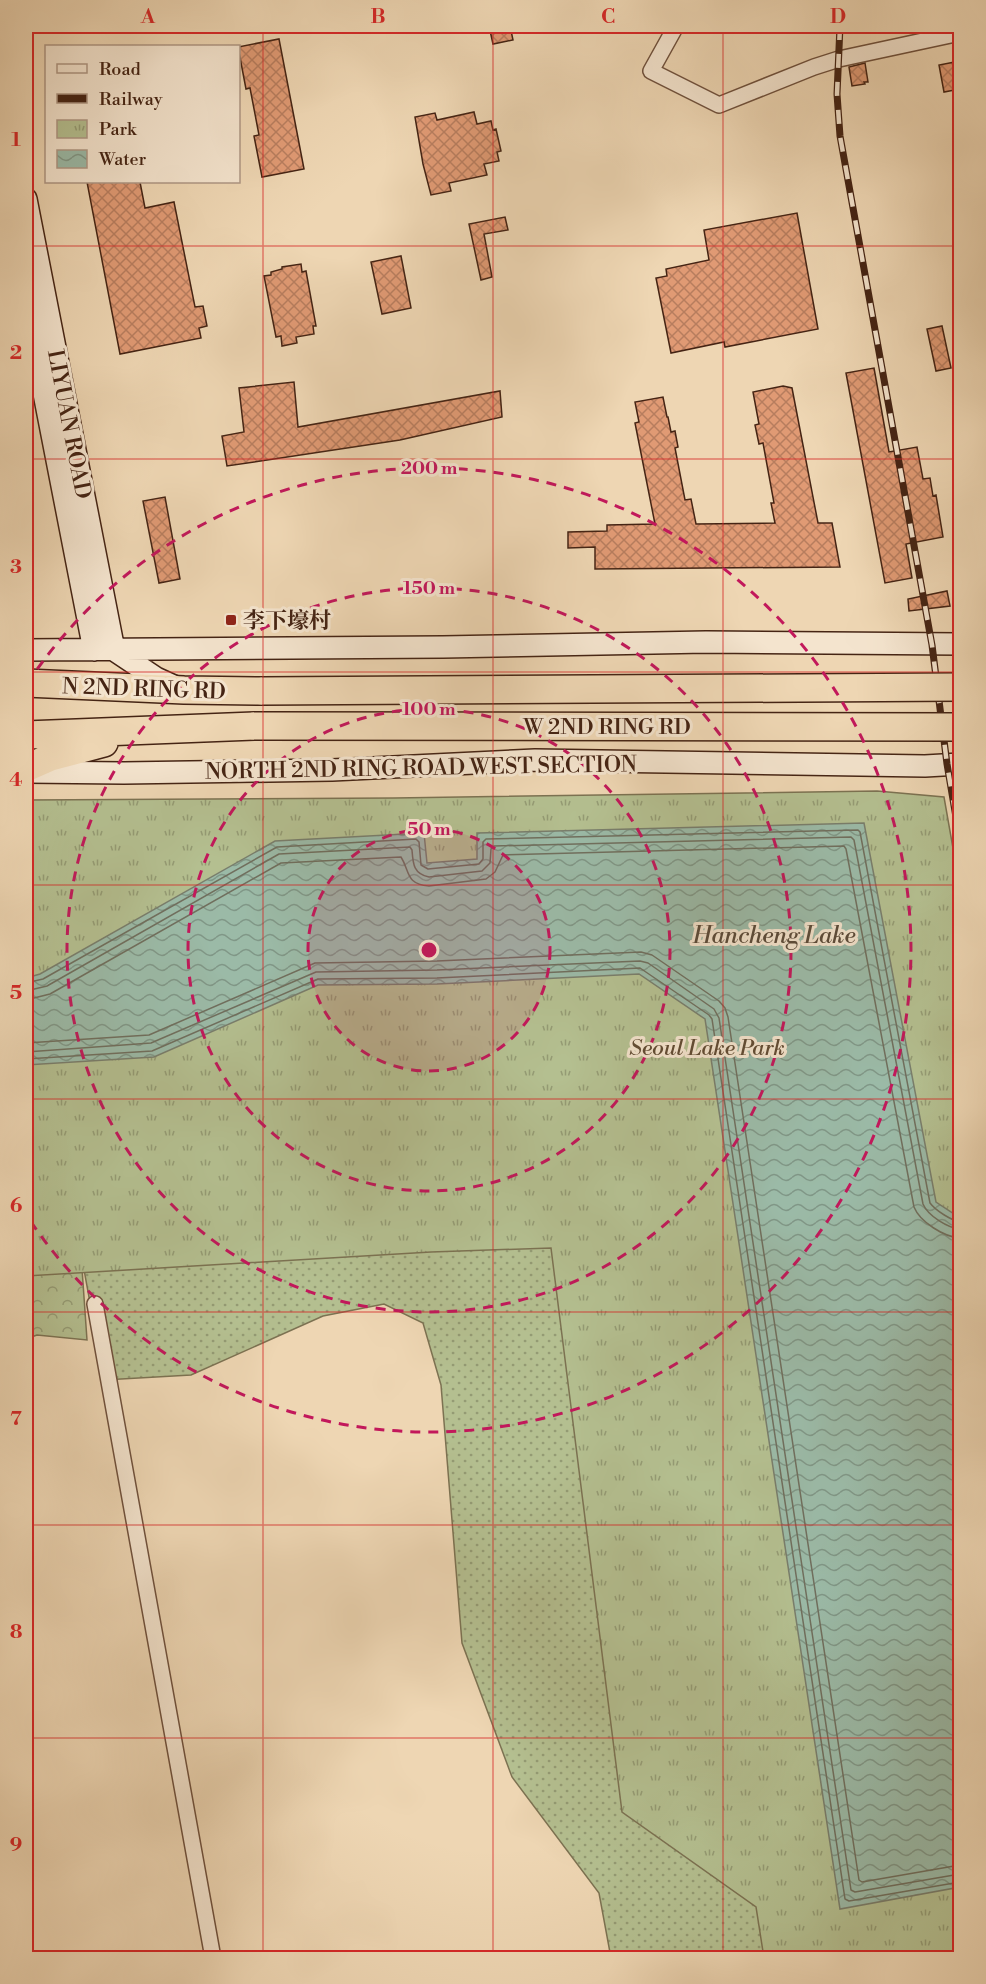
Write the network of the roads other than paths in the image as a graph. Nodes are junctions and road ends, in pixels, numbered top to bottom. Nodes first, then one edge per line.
1 (676, 26) edge
2 (960, 33) edge
3 (26, 199) edge
4 (26, 301) edge
5 (960, 644) edge
6 (26, 650) edge
7 (104, 650) junction
8 (26, 683) edge
9 (960, 687) edge
10 (184, 690) junction
11 (262, 691) joint
12 (254, 726) joint
13 (960, 727) edge
14 (149, 729) junction
15 (26, 735) edge
16 (960, 765) edge
17 (26, 770) edge
18 (95, 1304) dead end
19 (213, 1959) edge

1 - 2 street
3 - 7 main road, LIYUAN ROAD
4 - 7 main road, LIYUAN ROAD
5 - 7 main road
6 - 7 main road
7 - 10 main road
8 - 10 highway, N 2ND RING RD
9 - 11 highway, W 2ND RING RD, bridge
10 - 11 highway, N 2ND RING RD
12 - 13 highway, W 2ND RING RD, bridge
12 - 14 highway, N 2ND RING RD
14 - 15 highway, N 2ND RING RD
14 - 17 highway
16 - 17 main road, NORTH 2ND RING ROAD WEST SECTION
18 - 19 street

